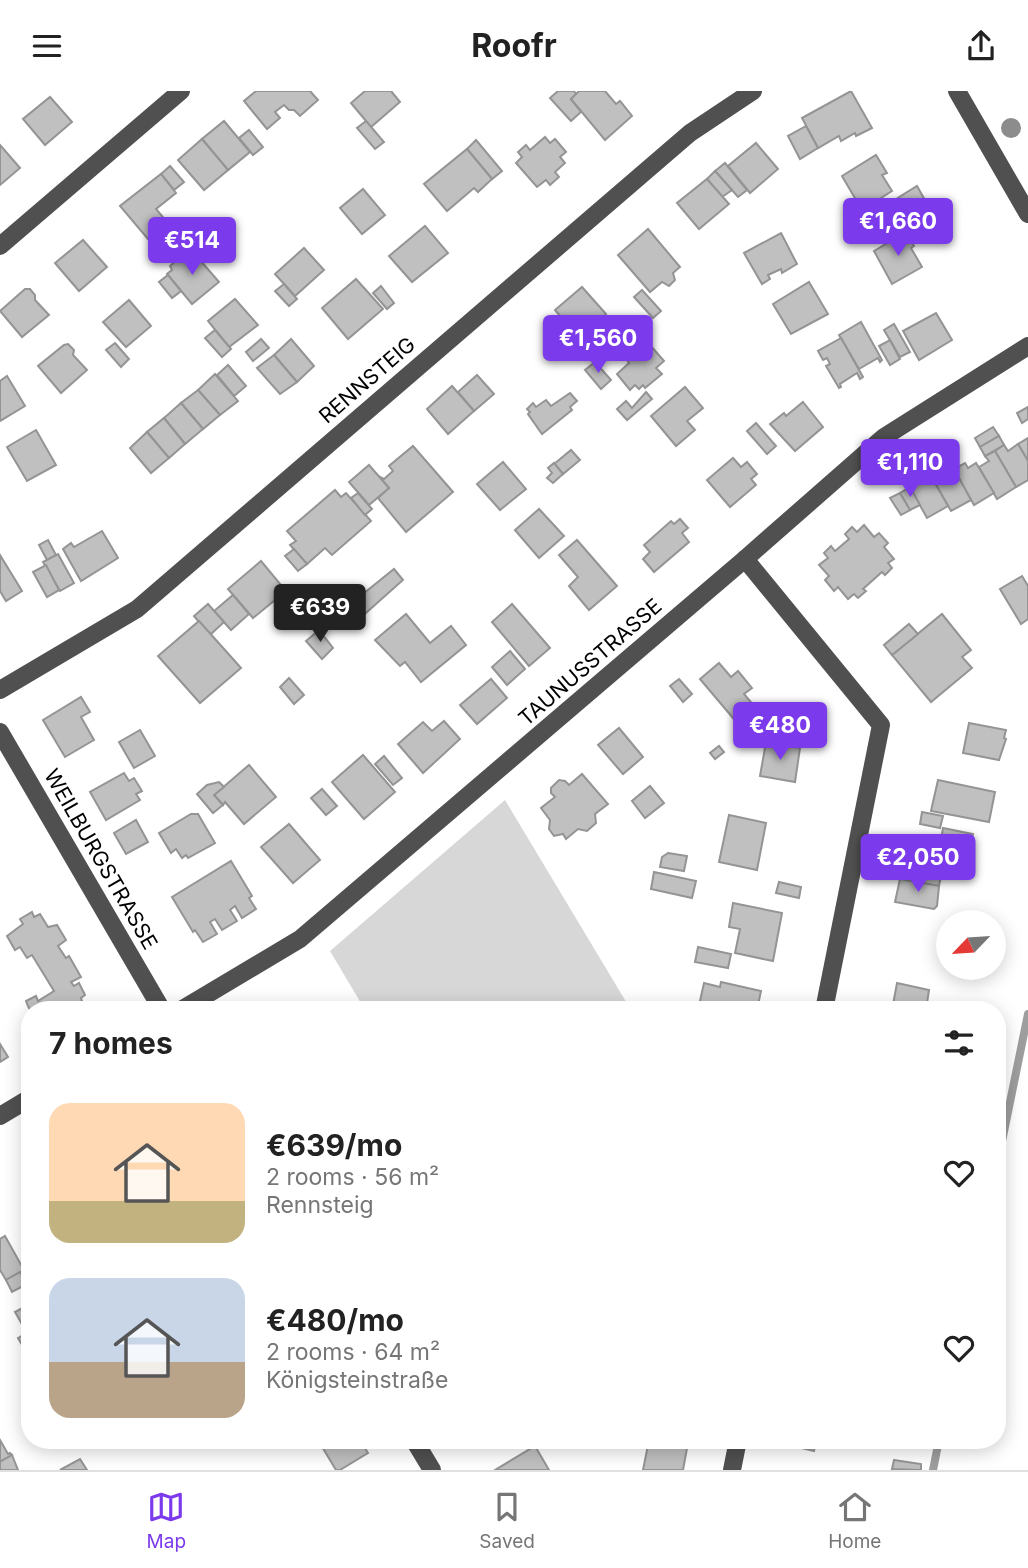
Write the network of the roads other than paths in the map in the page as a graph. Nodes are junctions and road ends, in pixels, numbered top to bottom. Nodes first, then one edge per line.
1 (181, 91) edge
2 (753, 91) edge
3 (957, 91) edge
4 (1028, 214) edge
5 (0, 246) edge
6 (1028, 347) edge
7 (745, 559) junction
8 (0, 690) edge
9 (0, 732) edge
10 (157, 1001) edge
11 (196, 1001) edge
12 (826, 1001) edge
13 (21, 1103) edge
14 (0, 1116) edge
15 (419, 1449) edge
16 (736, 1449) edge
17 (432, 1470) edge
18 (732, 1470) edge

1 - 5 street
2 - 8 street, RENNSTEIG
3 - 4 street
6 - 7 street, TAUNUSSTRASSE
7 - 11 street, TAUNUSSTRASSE
7 - 12 street
9 - 10 street, WEILBURGSTRASSE
13 - 14 street
15 - 17 street
16 - 18 street

